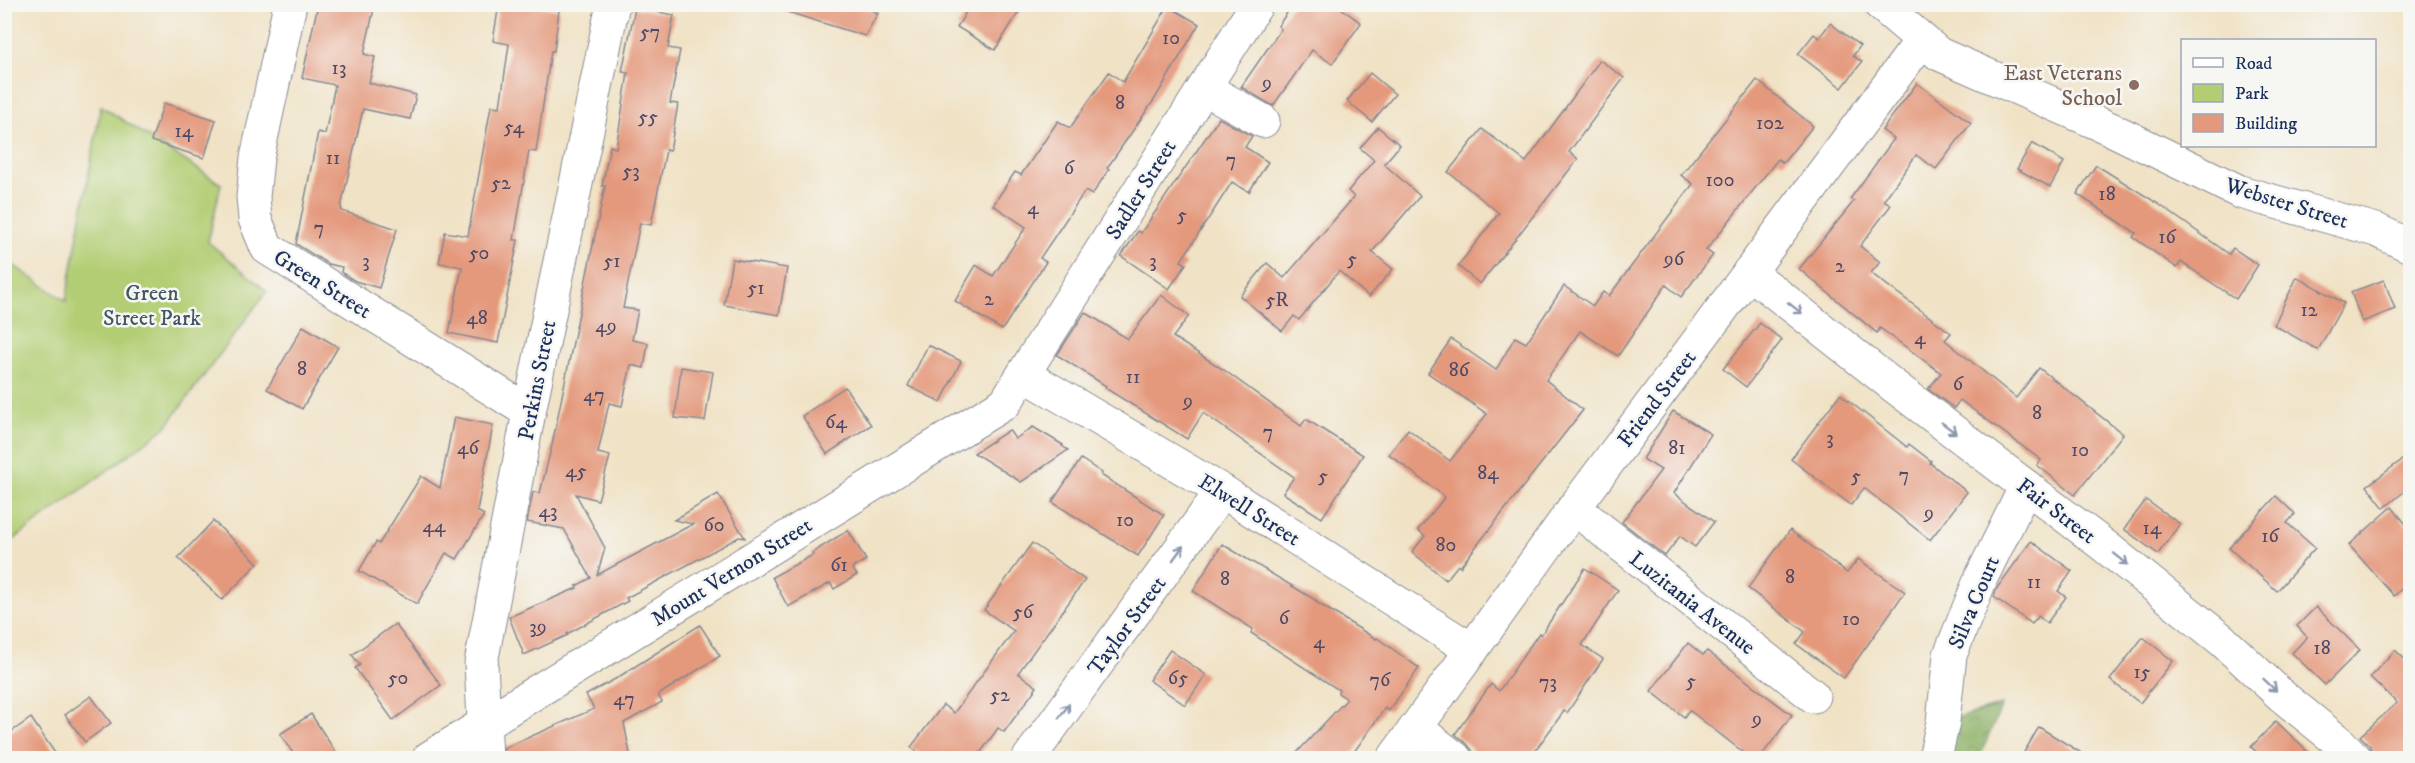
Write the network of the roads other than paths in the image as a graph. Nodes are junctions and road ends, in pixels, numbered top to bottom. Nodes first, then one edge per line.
1 (290, 4) edge
2 (613, 4) edge
3 (1257, 4) edge
4 (1880, 4) edge
5 (1922, 40) junction
6 (1204, 88) junction
7 (1263, 121) dead end
8 (2410, 246) edge
9 (1749, 272) junction
10 (1025, 375) junction
11 (529, 412) junction
12 (2026, 486) junction
13 (1222, 491) junction
14 (1574, 508) junction
15 (1473, 650) junction
16 (1813, 696) dead end
17 (485, 724) junction
18 (1416, 728) junction
19 (429, 759) edge
20 (486, 759) edge
21 (1029, 759) edge
22 (1394, 759) edge
23 (1455, 759) edge
24 (1935, 759) edge
25 (2355, 759) edge

1 - 11 street, Green Street
2 - 11 street, Perkins Street
3 - 6 street, Sadler Street
4 - 5 street, Webster Street
5 - 8 street, Webster Street
5 - 9 street, Friend Street
6 - 7 street
6 - 10 street, Sadler Street
9 -> 12 street, Fair Street
9 - 14 street, Friend Street
10 - 13 street, Elwell Street
10 - 17 street, Mount Vernon Street
11 - 17 street, Perkins Street
12 - 24 street, Silva Court
12 -> 25 street, Fair Street
13 - 15 street, Elwell Street
21 -> 13 street, Taylor Street
14 - 15 street, Friend Street
14 - 16 street, Luzitania Avenue
15 - 18 street, Friend Street
17 - 19 street, Mount Vernon Street
17 - 20 street, Perkins Street
18 - 22 street, Friend Street
18 - 23 street

